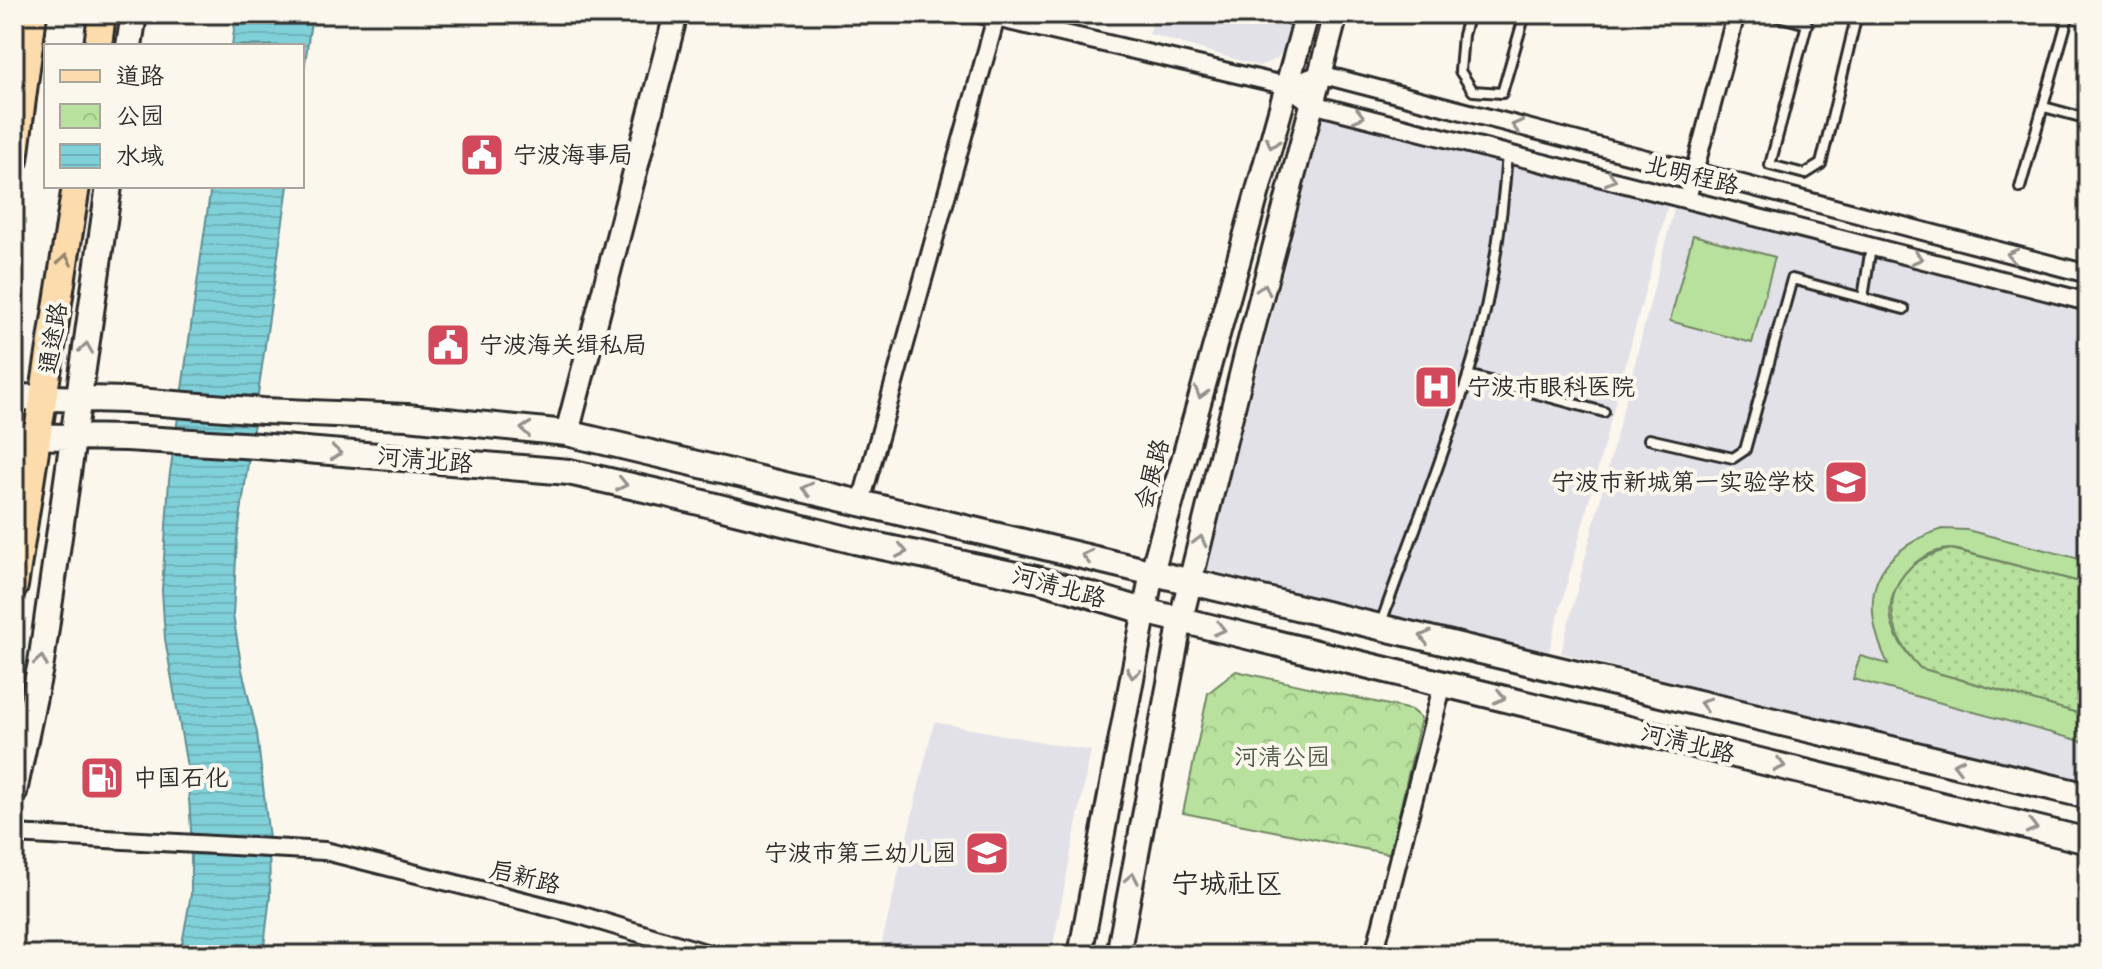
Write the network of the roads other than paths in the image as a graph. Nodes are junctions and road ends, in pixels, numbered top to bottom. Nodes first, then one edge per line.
1 (33, 14) edge
2 (102, 14) edge
3 (134, 14) edge
4 (676, 14) edge
5 (979, 14) edge
6 (1307, 14) edge
7 (1336, 14) edge
8 (1469, 14) edge
9 (1525, 14) edge
10 (1736, 14) edge
11 (1770, 14) edge
12 (1857, 14) edge
13 (2069, 14) edge
14 (996, 16) edge
15 (98, 44) edge
16 (129, 44) edge
17 (1320, 74) junction
18 (1288, 86) junction
19 (1312, 104) junction
20 (2044, 107) junction
21 (2088, 119) edge
22 (1507, 153) junction
23 (14, 160) edge
24 (1694, 173) junction
25 (76, 188) edge
26 (109, 188) edge
27 (2020, 188) dead end
28 (1687, 199) junction
29 (1871, 246) junction
30 (2088, 274) edge
31 (1863, 298) junction
32 (2088, 302) edge
33 (1904, 309) dead end
34 (1468, 375) junction
35 (14, 397) edge
36 (44, 398) junction
37 (78, 399) junction
38 (1604, 412) dead end
39 (567, 433) junction
40 (26, 436) edge
41 (72, 437) junction
42 (1649, 439) dead end
43 (861, 502) junction
44 (1152, 572) junction
45 (1191, 580) junction
46 (14, 586) edge
47 (1144, 611) junction
48 (1181, 619) junction
49 (1380, 626) junction
50 (1443, 683) junction
51 (14, 792) edge
52 (2088, 796) edge
53 (14, 834) edge
54 (2088, 841) edge
55 (712, 955) edge
56 (1080, 955) edge
57 (1118, 955) edge
58 (1374, 955) edge

1 - 23 main road
2 - 15 main road
3 - 16 main road
4 - 39 street
5 - 14 street, 北明程路
6 - 18 street, 会展路
7 - 17 street
8 - 9 lane
10 - 24 street
11 - 12 lane
13 - 20 lane
14 - 18 street, 北明程路
14 - 43 street
17 - 18 street
17 - 19 street
24 -> 17 street, 北明程路
18 - 19 street, 北明程路
18 -> 44 street, 会展路
19 -> 22 street, 北明程路
45 -> 19 street
20 - 21 lane
20 - 27 lane
22 -> 28 street, 北明程路
22 - 34 lane
24 - 28 street
30 -> 24 street, 北明程路
36 -> 25 main road, 通途路
37 -> 26 main road
28 - 29 street, 北明程路
29 - 31 lane
29 -> 32 street, 北明程路
31 - 33 lane
31 - 42 lane
34 - 38 lane
34 - 49 lane
35 - 36 main road, 河清北路
36 - 37 main road, 河清北路
36 - 40 main road, 通途路
39 -> 37 main road, 河清北路
37 - 41 main road
43 -> 39 main road, 河清北路
40 - 41 main road, 河清北路
40 - 46 main road, 通途路
41 -> 47 main road, 河清北路
51 -> 41 main road
44 -> 43 main road, 河清北路
44 - 45 main road, 河清北路
44 - 47 street, 会展路
45 - 48 street
45 - 49 main road, 河清北路
47 - 48 main road, 河清北路
47 -> 56 street, 会展路
48 -> 50 main road, 河清北路
57 -> 48 street
52 -> 49 main road, 河清北路
50 -> 54 main road, 河清北路
50 - 58 street
53 - 55 street, 启新路

